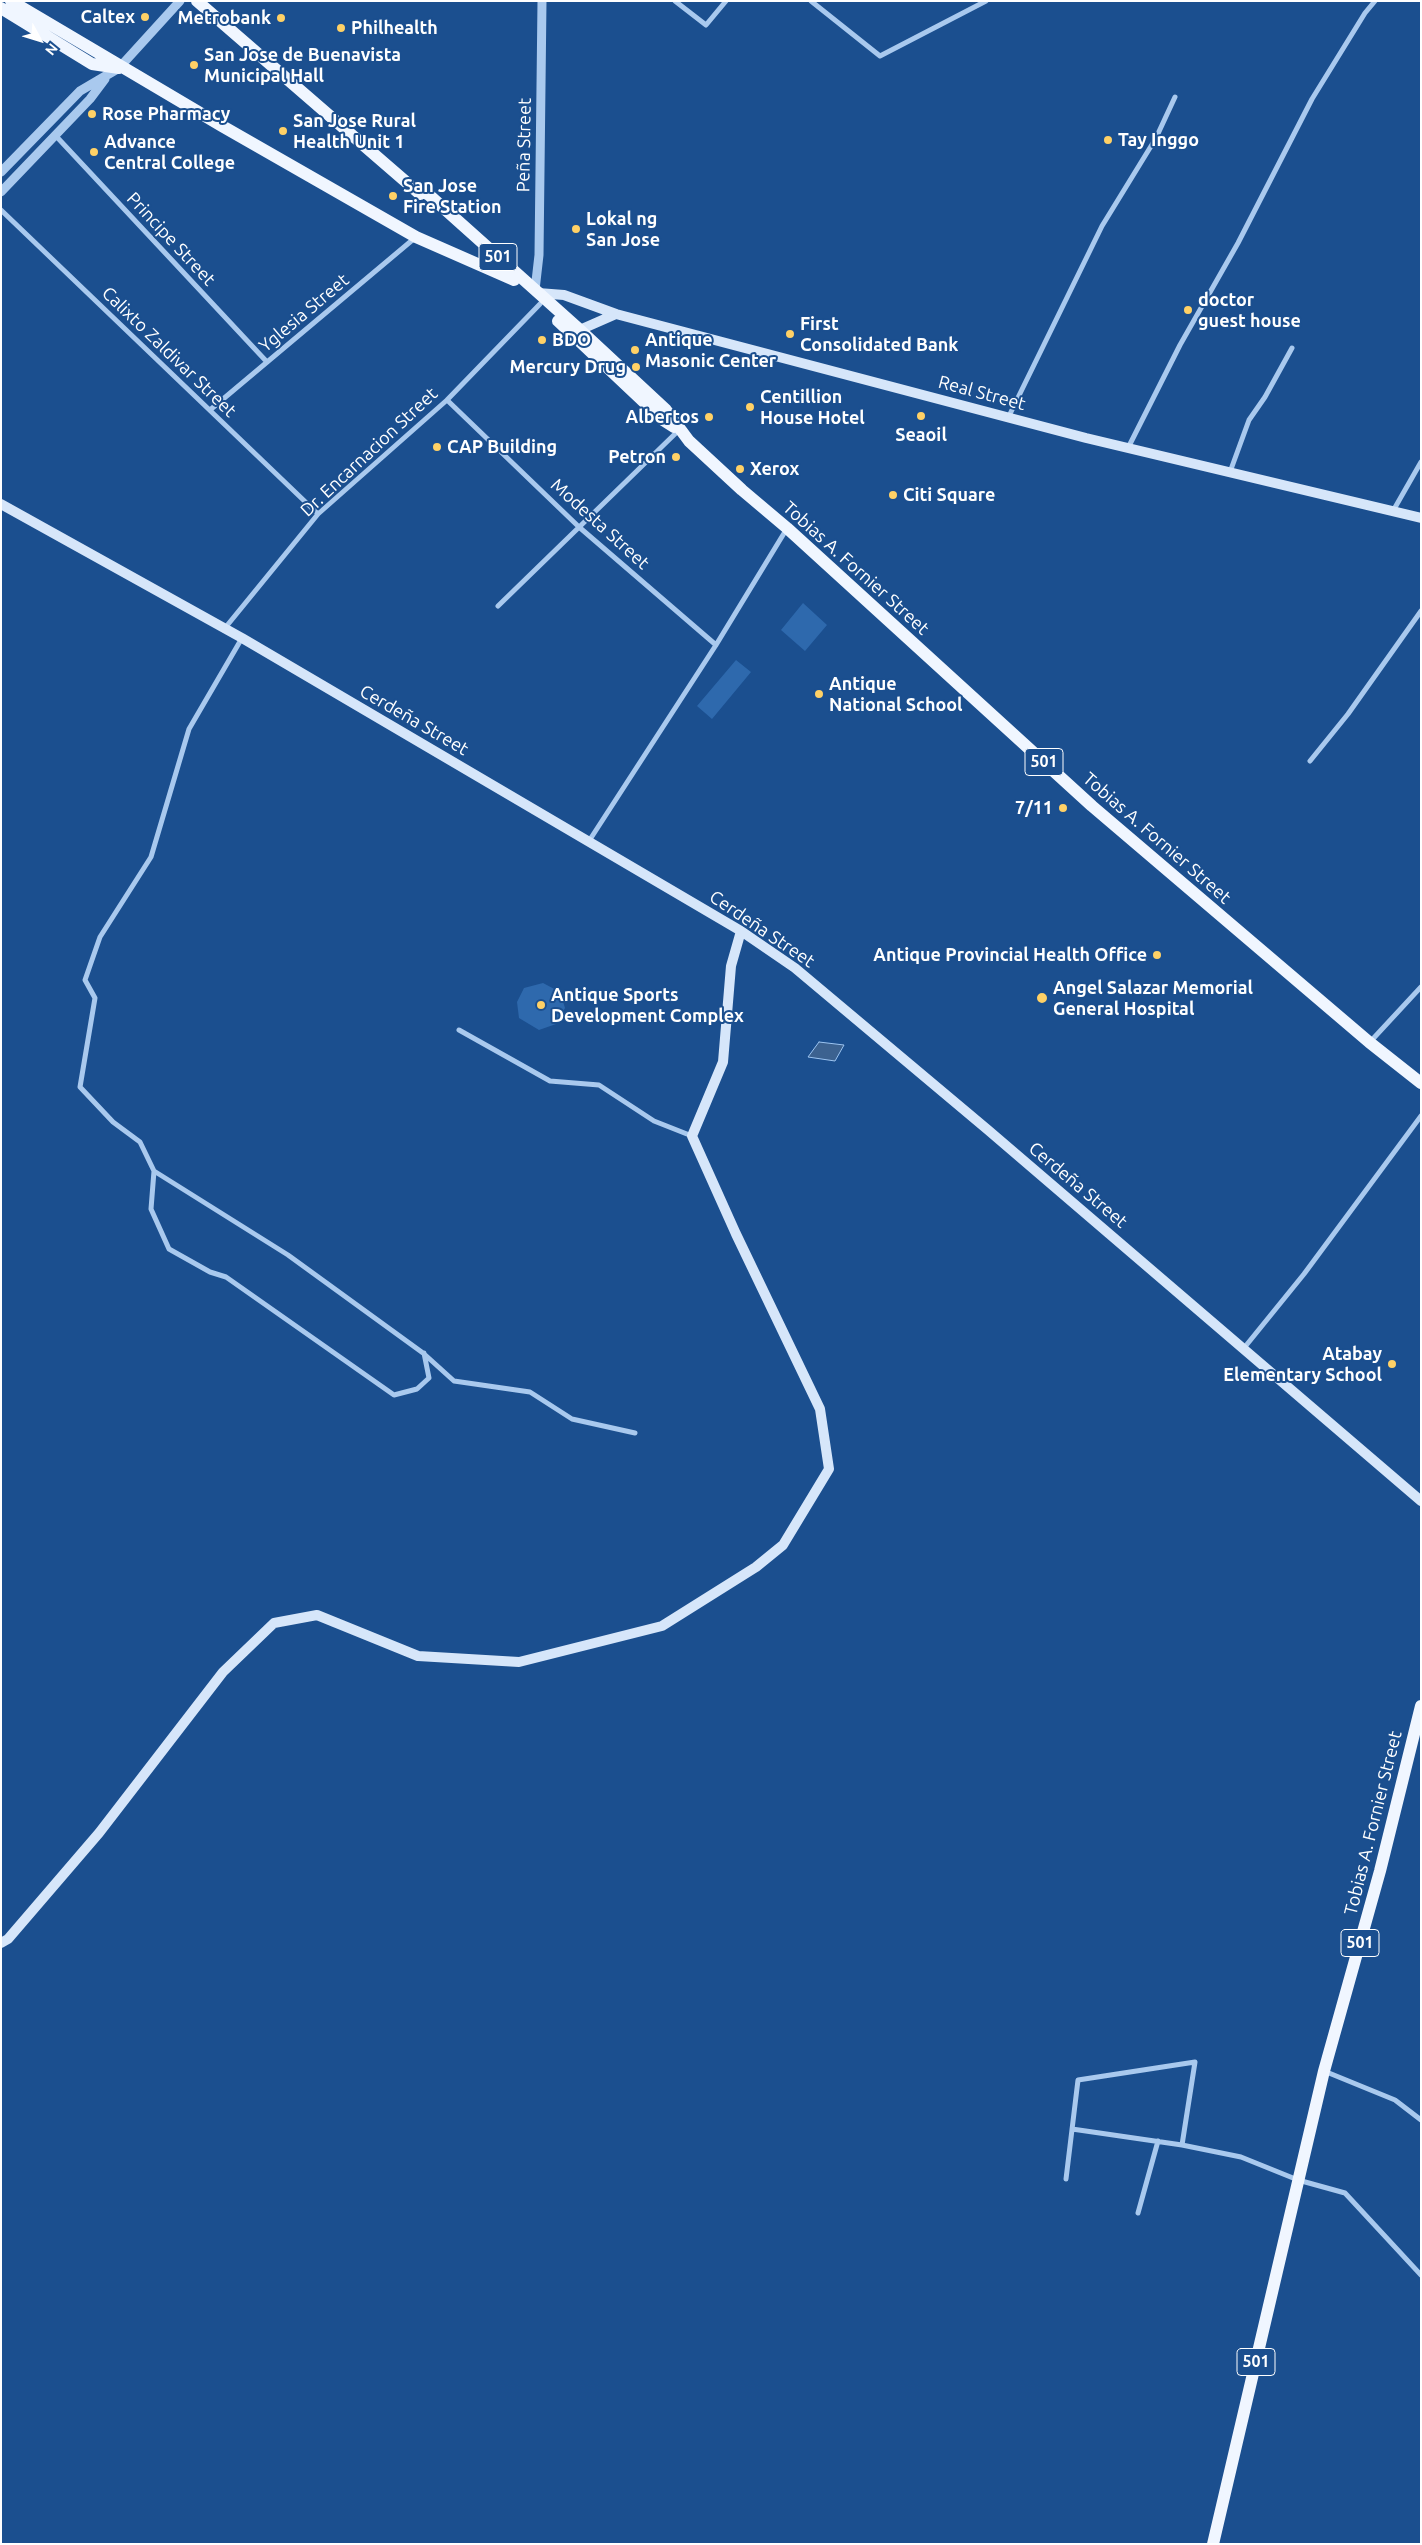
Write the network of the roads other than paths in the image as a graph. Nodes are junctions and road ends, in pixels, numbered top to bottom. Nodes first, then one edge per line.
1 (11, 1) edge
2 (180, 1) edge
3 (197, 1) edge
4 (542, 1) edge
5 (675, 1) edge
6 (726, 1) edge
7 (811, 1) edge
8 (986, 1) edge
9 (1375, 1) edge
10 (1, 8) edge
11 (118, 70) junction
12 (1175, 97) dead end
13 (55, 135) junction
14 (1, 172) edge
15 (415, 188) junction
16 (1, 192) edge
17 (1, 210) edge
18 (416, 237) junction
19 (514, 280) junction
20 (538, 296) junction
21 (616, 314) junction
22 (575, 332) junction
23 (1292, 348) dead end
24 (267, 362) junction
25 (447, 400) junction
26 (210, 410) junction
27 (1009, 416) junction
28 (679, 430) junction
29 (1128, 448) junction
30 (1421, 462) edge
31 (1230, 472) junction
32 (1, 504) edge
33 (1392, 511) junction
34 (318, 514) junction
35 (1421, 518) edge
36 (579, 527) junction
37 (788, 528) junction
38 (498, 606) dead end
39 (1421, 611) edge
40 (225, 628) junction
41 (242, 638) junction
42 (716, 646) junction
43 (1310, 761) dead end
44 (588, 842) junction
45 (741, 931) junction
46 (1421, 987) edge
47 (460, 1030) dead end
48 (1369, 1042) junction
49 (1421, 1083) edge
50 (1421, 1116) edge
51 (692, 1136) junction
52 (154, 1171) junction
53 (1244, 1348) junction
54 (424, 1353) junction
55 (635, 1434) dead end
56 (1421, 1501) edge
57 (1421, 1706) edge
58 (1, 1943) edge
59 (1324, 2071) junction
60 (1421, 2120) edge
61 (1072, 2129) junction
62 (1158, 2141) junction
63 (1182, 2145) junction
64 (1066, 2179) dead end
65 (1298, 2180) junction
66 (1138, 2213) dead end
67 (1421, 2275) edge
68 (1213, 2544) edge

1 - 11 main road
2 - 11 street
3 - 15 main road, Tobias A. Fornier Street / 501
4 - 20 street, Peña Street
5 - 6 street
7 - 8 street
9 - 29 street
10 - 11 main road
11 - 13 street
11 - 14 street
11 - 18 main road
12 - 27 street
13 - 16 street
13 - 24 street, Principe Street
15 - 19 main road, Tobias A. Fornier Street / 501
15 - 20 main road, Tobias A. Fornier Street / 501
17 - 26 street, Calixto Zaldivar Street
18 - 19 main road
18 - 24 street, Yglesia Street
19 - 20 main road, Tobias A. Fornier Street / 501
20 - 21 main road, Real Street
20 - 22 main road, Tobias A. Fornier Street / 501
20 - 25 street, Dr. Encarnacion Street
21 - 22 main road
21 - 27 main road, Real Street
22 - 28 main road, Tobias A. Fornier Street / 501
23 - 31 street
24 - 26 street, Yglesia Street
25 - 34 street, Dr. Encarnacion Street
25 - 36 street, Modesta Street
26 - 34 street, Calixto Zaldivar Street
27 - 29 main road, Real Street
28 - 36 street
28 - 37 main road, Tobias A. Fornier Street / 501
29 - 31 main road, Real Street
30 - 33 street
31 - 33 main road, Real Street
32 - 40 main road, Cerdeña Street
33 - 35 main road, Real Street
34 - 40 street, Dr. Encarnacion Street
36 - 38 street
36 - 42 street, Modesta Street
37 - 42 street
37 - 48 main road, Tobias A. Fornier Street / 501
39 - 43 street
40 - 41 main road, Cerdeña Street
41 - 44 main road, Cerdeña Street
41 - 52 street
42 - 44 street
44 - 45 main road, Cerdeña Street
45 - 51 main road
45 - 53 main road, Cerdeña Street
46 - 48 street
47 - 51 street
48 - 49 main road, Tobias A. Fornier Street / 501
50 - 53 street
51 - 58 main road
52 - 54 street
52 - 54 street
53 - 56 main road, Cerdeña Street
54 - 55 street
57 - 59 main road, Tobias A. Fornier Street / 501
59 - 60 street
59 - 65 main road, Tobias A. Fornier Street / 501
61 - 62 street
61 - 63 street
61 - 64 street
62 - 63 street
62 - 66 street
63 - 65 street
65 - 67 street
65 - 68 main road, 501

